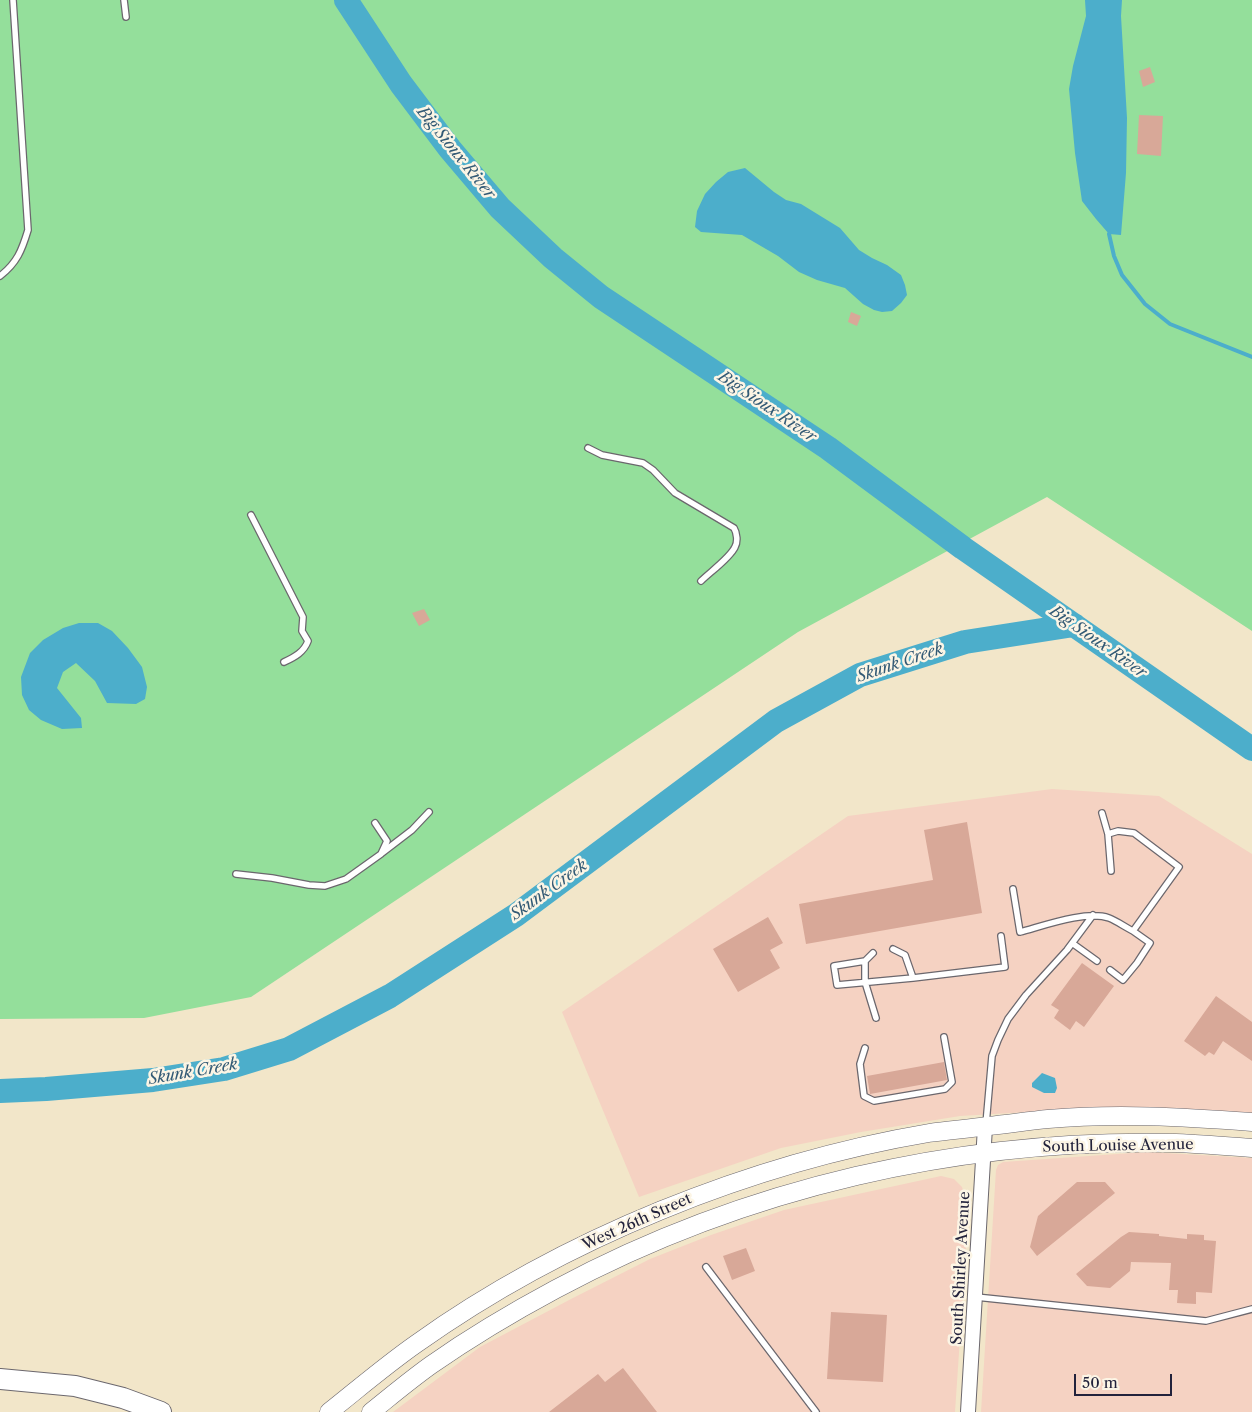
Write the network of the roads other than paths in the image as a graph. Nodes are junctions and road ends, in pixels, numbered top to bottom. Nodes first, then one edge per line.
1 (13, 0) edge
2 (124, 0) edge
3 (126, 17) dead end
4 (0, 276) edge
5 (588, 448) dead end
6 (251, 515) dead end
7 (701, 580) dead end
8 (284, 662) dead end
9 (429, 812) dead end
10 (1102, 813) dead end
11 (375, 823) dead end
12 (1108, 834) junction
13 (381, 854) junction
14 (1111, 871) dead end
15 (236, 874) dead end
16 (1013, 889) dead end
17 (1092, 915) junction
18 (1133, 931) junction
19 (1000, 936) dead end
20 (1072, 943) junction
21 (893, 949) dead end
22 (873, 954) dead end
23 (1097, 960) dead end
24 (865, 961) junction
25 (1110, 970) dead end
26 (913, 978) junction
27 (865, 982) junction
28 (876, 1018) dead end
29 (944, 1037) dead end
30 (865, 1048) dead end
31 (1252, 1122) edge
32 (985, 1127) junction
33 (1252, 1148) edge
34 (983, 1152) junction
35 (706, 1267) dead end
36 (976, 1297) junction
37 (1252, 1309) edge
38 (0, 1379) edge
39 (160, 1412) edge
40 (330, 1412) edge
41 (371, 1412) edge
42 (816, 1412) edge
43 (968, 1412) edge

1 - 4 lane
2 - 3 lane
5 - 7 lane
6 - 8 lane
9 - 13 lane
10 - 12 lane
11 - 13 lane
12 - 14 lane
12 - 18 lane
13 - 15 lane
16 - 17 lane
17 - 18 lane
17 - 20 lane
18 - 25 lane
19 - 26 lane
20 - 23 lane
20 - 32 lane
21 - 26 lane
22 - 24 lane
24 - 27 lane
24 - 27 lane
26 - 27 lane
27 - 28 lane
29 - 30 lane
31 - 32 main road, South Louise Avenue
32 - 34 street, South Shirley Avenue
32 - 40 main road, West 26th Street
33 - 34 main road, South Louise Avenue
34 - 36 street, South Shirley Avenue
34 - 41 main road, West 26th Street
35 - 42 lane
36 - 37 lane
36 - 43 street, South Shirley Avenue
38 - 39 highway

